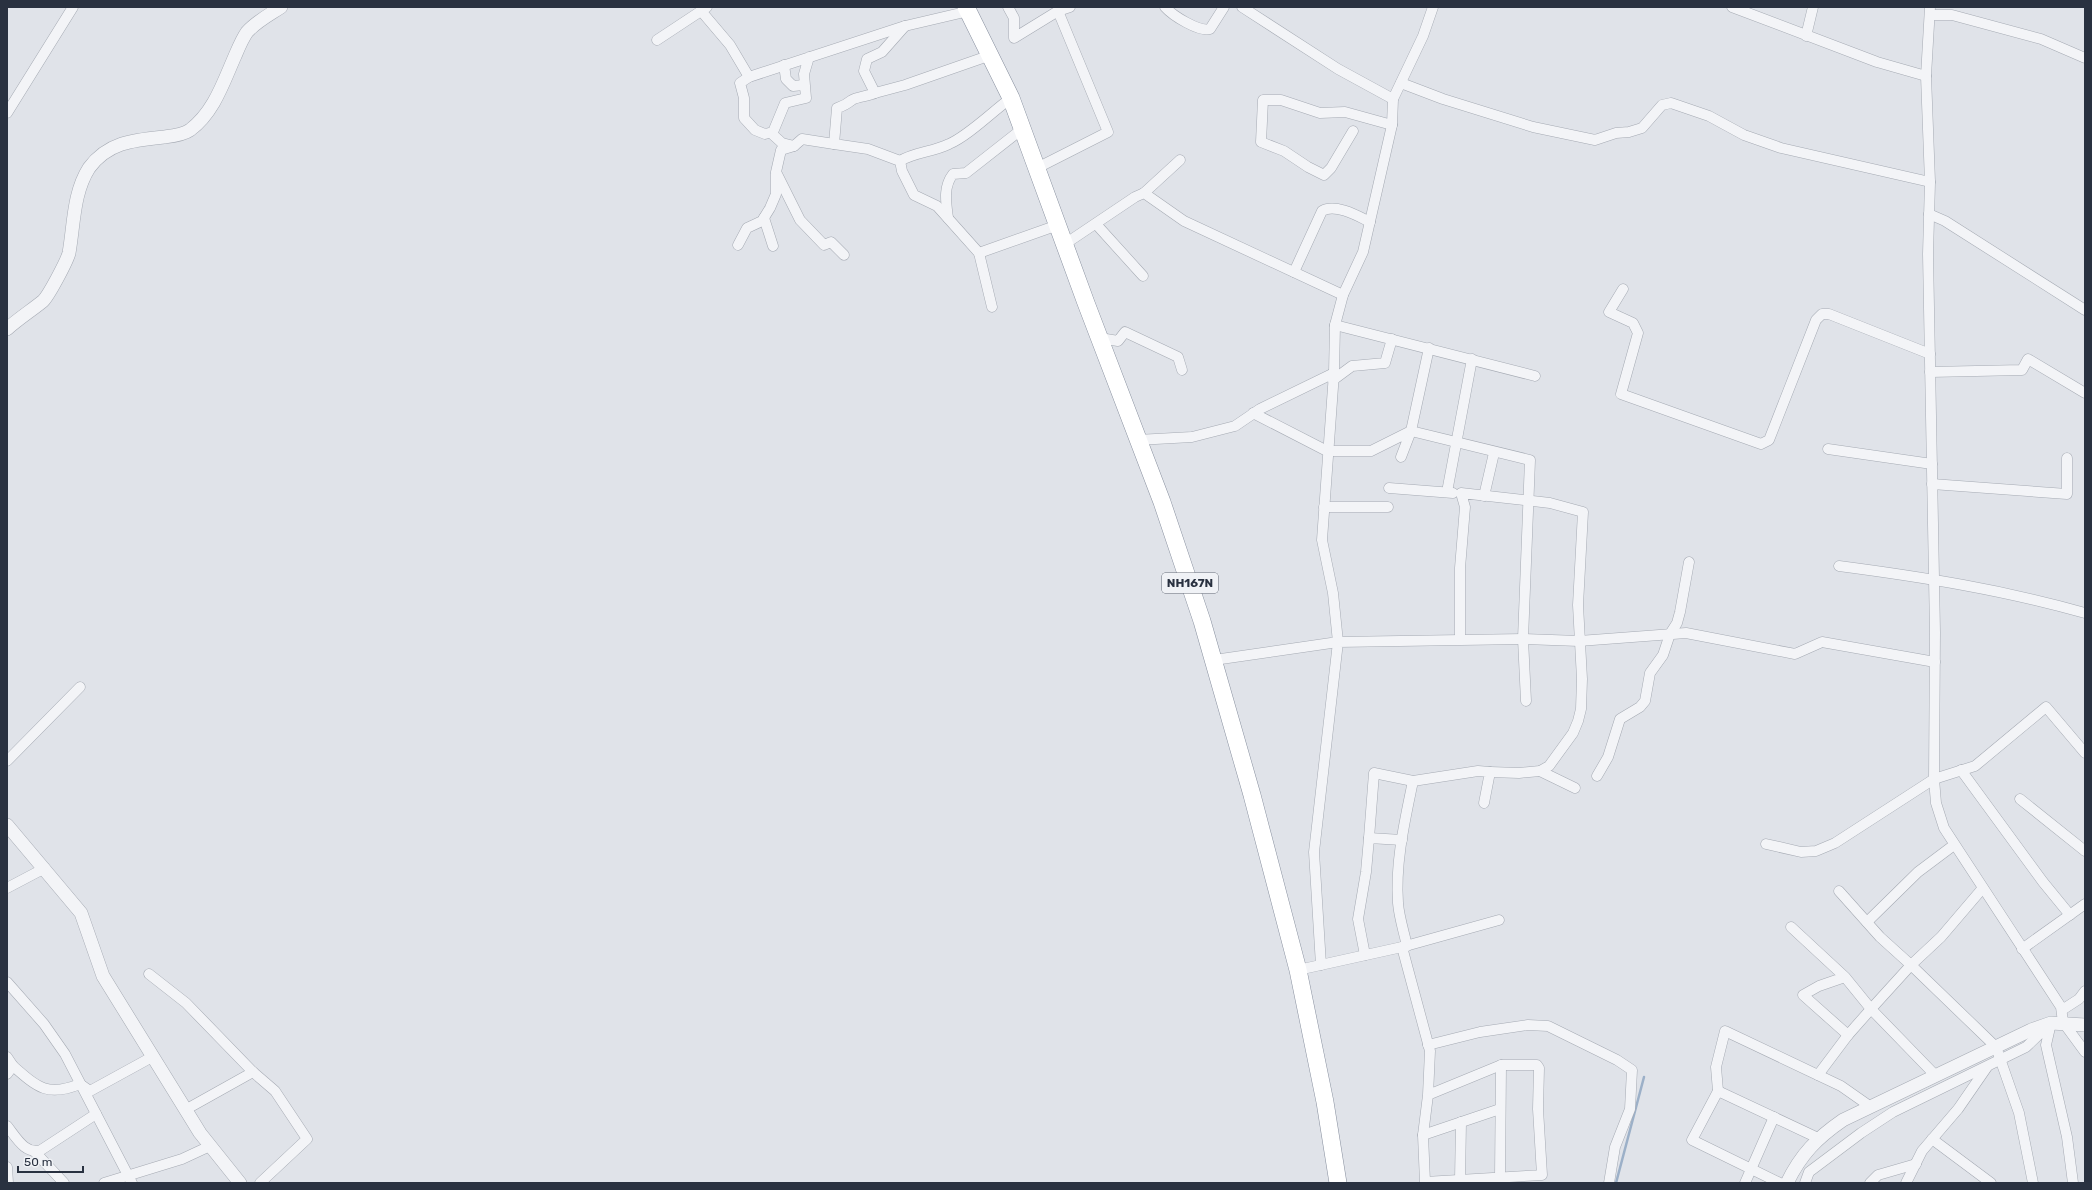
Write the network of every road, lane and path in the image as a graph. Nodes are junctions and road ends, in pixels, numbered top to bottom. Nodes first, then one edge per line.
1 (73, 7) edge
2 (281, 7) edge
3 (1008, 7) edge
4 (1070, 7) edge
5 (1165, 7) edge
6 (1224, 7) edge
7 (1242, 7) edge
8 (1434, 7) edge
9 (1732, 7) edge
10 (1813, 7) edge
11 (704, 9) edge
12 (968, 9) edge
13 (1058, 11) junction
14 (1930, 11) edge
15 (905, 26) junction
16 (1806, 36) junction
17 (657, 40) dead end
18 (991, 55) junction
19 (809, 57) junction
20 (2085, 58) edge
21 (784, 65) junction
22 (1926, 76) junction
23 (749, 77) junction
24 (1401, 83) junction
25 (804, 85) junction
26 (875, 93) junction
27 (1011, 98) junction
28 (1392, 99) junction
29 (7, 113) edge
30 (1392, 125) junction
31 (1022, 129) junction
32 (1353, 131) dead end
33 (771, 132) junction
34 (834, 144) junction
35 (794, 146) junction
36 (1180, 160) dead end
37 (900, 161) junction
38 (1037, 168) junction
39 (776, 172) junction
40 (1930, 182) junction
41 (1144, 193) junction
42 (1929, 214) junction
43 (764, 218) junction
44 (948, 218) junction
45 (1370, 222) junction
46 (1058, 224) junction
47 (1096, 224) junction
48 (1064, 244) junction
49 (738, 245) dead end
50 (773, 246) dead end
51 (979, 253) junction
52 (844, 255) dead end
53 (1294, 272) junction
54 (1143, 276) dead end
55 (1623, 288) dead end
56 (1343, 295) junction
57 (992, 307) dead end
58 (2085, 310) edge
59 (1335, 325) junction
60 (7, 328) edge
61 (1100, 338) junction
62 (1392, 339) junction
63 (1429, 348) junction
64 (1930, 354) junction
65 (1472, 359) junction
66 (1182, 370) dead end
67 (1930, 372) junction
68 (1334, 376) junction
69 (1535, 376) dead end
70 (2085, 393) edge
71 (1253, 414) junction
72 (1411, 431) junction
73 (1137, 440) junction
74 (1456, 442) junction
75 (1828, 449) dead end
76 (1327, 451) junction
77 (1494, 453) junction
78 (1401, 457) dead end
79 (2067, 458) dead end
80 (1932, 464) junction
81 (1932, 484) junction
82 (1389, 488) dead end
83 (1447, 492) junction
84 (1461, 493) junction
85 (1484, 496) junction
86 (1529, 501) junction
87 (1388, 506) dead end
88 (1324, 507) junction
89 (1688, 562) dead end
90 (1839, 566) dead end
91 (1934, 578) junction
92 (2085, 613) edge
93 (1670, 634) junction
94 (1460, 639) junction
95 (1523, 639) junction
96 (1579, 641) junction
97 (1338, 642) junction
98 (1214, 660) junction
99 (1934, 662) junction
100 (80, 686) dead end
101 (1526, 701) dead end
102 (2085, 753) edge
103 (7, 762) edge
104 (1961, 770) junction
105 (1540, 771) junction
106 (1490, 772) junction
107 (1597, 776) dead end
108 (1934, 779) junction
109 (1413, 781) junction
110 (1575, 788) dead end
111 (2020, 799) dead end
112 (1484, 803) dead end
113 (7, 825) edge
114 (1368, 838) junction
115 (1402, 840) junction
116 (1766, 844) dead end
117 (1954, 846) junction
118 (2085, 851) edge
119 (45, 868) junction
120 (7, 888) edge
121 (1982, 889) junction
122 (1839, 891) dead end
123 (2085, 904) edge
124 (2070, 915) junction
125 (1499, 920) dead end
126 (1867, 922) junction
127 (1791, 927) dead end
128 (1404, 946) junction
129 (2022, 949) junction
130 (1365, 955) junction
131 (1321, 965) junction
132 (1910, 965) junction
133 (1298, 970) junction
134 (149, 974) dead end
135 (1845, 977) junction
136 (7, 982) edge
137 (2085, 991) edge
138 (1871, 1009) junction
139 (2059, 1018) junction
140 (2085, 1025) edge
141 (1848, 1035) junction
142 (1428, 1045) junction
143 (2085, 1052) edge
144 (1998, 1054) junction
145 (7, 1057) edge
146 (152, 1057) junction
147 (1501, 1065) junction
148 (1988, 1066) junction
149 (10, 1070) edge
150 (253, 1072) junction
151 (1818, 1075) junction
152 (1936, 1076) junction
153 (80, 1084) junction
154 (1718, 1091) junction
155 (1428, 1095) junction
156 (1877, 1104) junction
157 (1500, 1109) junction
158 (185, 1110) junction
159 (96, 1114) junction
160 (1774, 1117) junction
161 (1461, 1122) junction
162 (7, 1126) edge
163 (1423, 1135) junction
164 (1818, 1138) junction
165 (1932, 1139) junction
166 (210, 1146) junction
167 (35, 1152) junction
168 (1916, 1164) junction
169 (7, 1167) edge
170 (1751, 1169) junction
171 (1500, 1177) junction
172 (1542, 1179) edge
173 (130, 1180) edge
174 (1460, 1180) junction
175 (8, 1183) edge
176 (64, 1183) edge
177 (104, 1183) edge
178 (240, 1183) edge
179 (260, 1183) edge
180 (1338, 1183) edge
181 (1423, 1183) edge
182 (1610, 1183) edge
183 (1745, 1183) edge
184 (1780, 1183) edge
185 (1787, 1183) edge
186 (1805, 1183) edge
187 (1870, 1183) edge
188 (1906, 1183) edge
189 (1990, 1183) edge
190 (2033, 1183) edge
191 (2073, 1183) edge

1 - 29 street
2 - 60 street
3 - 13 street
4 - 13 street
5 - 6 street
7 - 28 street
8 - 24 street
9 - 16 street
10 - 16 street
11 - 17 street
11 - 23 street
12 - 15 street
12 - 18 highway, NH167N
13 - 38 street
14 - 20 street
14 - 22 street
15 - 19 street
15 - 26 street
16 - 22 street
18 - 26 street
18 - 27 highway, NH167N
19 - 21 street
19 - 25 street
21 - 23 street
21 - 25 street
22 - 40 street
23 - 33 street
24 - 28 street
24 - 40 street
25 - 33 street
26 - 34 street
27 - 31 highway, NH167N
27 - 37 street
28 - 30 street
30 - 32 street
30 - 45 street
31 - 38 highway, NH167N
31 - 44 street
33 - 35 street
34 - 35 street
34 - 37 street
35 - 39 street
36 - 41 street
37 - 44 street
38 - 46 highway, NH167N
39 - 43 street
39 - 52 street
40 - 42 street
41 - 47 street
41 - 53 street
42 - 58 street
42 - 64 street
43 - 49 street
43 - 50 street
44 - 51 street
45 - 53 street
45 - 56 street
46 - 48 highway, NH167N
46 - 51 street
47 - 48 street
47 - 54 street
48 - 61 highway, NH167N
51 - 57 street
53 - 56 street
55 - 64 street
56 - 59 street
59 - 62 street
59 - 68 street
61 - 66 street
61 - 73 highway, NH167N
62 - 63 street
62 - 68 street
63 - 65 street
63 - 72 street
64 - 67 street
65 - 69 street
65 - 74 street
67 - 70 street
67 - 80 street
68 - 71 street
68 - 76 street
71 - 73 street
71 - 76 street
72 - 74 street
72 - 76 street
72 - 78 street
73 - 98 highway, NH167N
74 - 77 street
74 - 83 street
75 - 80 street
76 - 88 street
77 - 85 street
77 - 86 street
79 - 81 street
80 - 81 street
81 - 91 street
82 - 83 street
83 - 84 street
84 - 85 street
84 - 94 street
85 - 86 street
86 - 95 street
86 - 96 street
87 - 88 street
88 - 97 street
89 - 93 street
90 - 91 street
91 - 92 street
91 - 99 street
93 - 96 street
93 - 99 street
93 - 107 street
94 - 95 street
94 - 97 street
95 - 96 street
95 - 101 street
96 - 105 street
97 - 98 street
97 - 131 street
98 - 133 highway, NH167N
99 - 108 street
100 - 103 street
102 - 104 street
104 - 108 street
104 - 124 street
105 - 106 street
105 - 110 street
106 - 109 street
106 - 112 street
108 - 116 street
108 - 117 street
109 - 114 street
109 - 115 street
111 - 118 street
113 - 119 street
114 - 115 street
114 - 130 street
115 - 128 street
117 - 121 street
117 - 126 street
119 - 120 street
119 - 146 street
121 - 129 street
121 - 132 street
122 - 126 street
123 - 124 street
124 - 129 street
125 - 128 street
126 - 132 street
127 - 135 street
128 - 130 street
128 - 142 street
129 - 139 street
130 - 131 street
131 - 133 street
132 - 138 street
132 - 144 street
133 - 180 highway, NH167N
134 - 150 street
135 - 138 street
135 - 141 street
136 - 153 street
137 - 139 street
138 - 141 street
138 - 152 street
139 - 140 street
139 - 143 street
139 - 144 street
139 - 191 street
141 - 151 street
142 - 155 street
142 - 182 street
144 - 148 street
144 - 152 street
144 - 190 street
145 - 149 street
146 - 153 street
146 - 158 street
147 - 155 street
147 - 157 street
147 - 172 street
148 - 165 street
148 - 186 street
149 - 153 street
150 - 158 street
150 - 179 street
151 - 154 street
151 - 156 street
152 - 156 street
153 - 159 street
154 - 160 street
154 - 170 street
155 - 163 street
156 - 164 street
157 - 161 street
157 - 171 street
158 - 166 street
159 - 167 street
159 - 173 street
160 - 164 street
160 - 170 street
161 - 163 street
161 - 174 street
162 - 167 street
163 - 181 street
164 - 185 street
165 - 168 street
165 - 189 street
166 - 173 street
166 - 178 street
167 - 176 street
168 - 187 street
168 - 188 street
169 - 175 street
170 - 183 street
170 - 184 street
171 - 172 street
171 - 174 street
173 - 177 street
174 - 181 street

